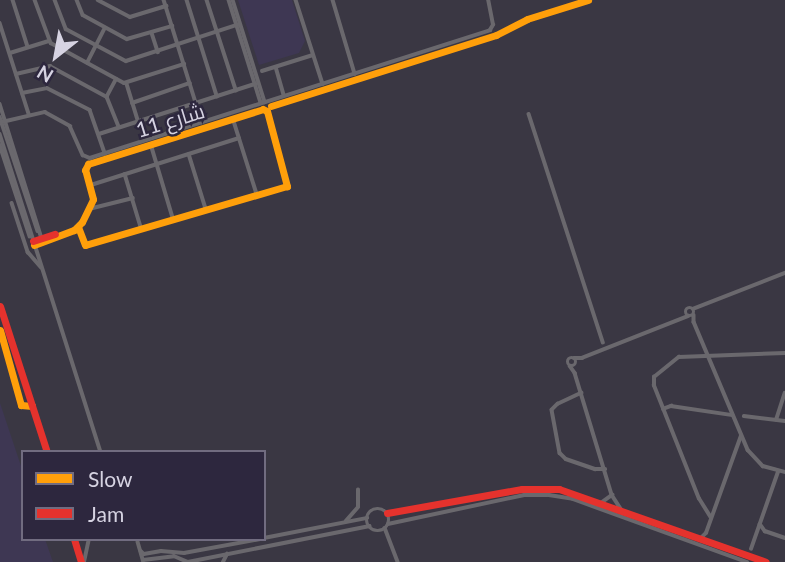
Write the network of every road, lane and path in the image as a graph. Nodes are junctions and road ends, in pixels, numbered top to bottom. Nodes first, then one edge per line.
1 (13, 0) edge
2 (35, 0) edge
3 (55, 0) edge
4 (77, 0) edge
5 (99, 0) edge
6 (164, 0) edge
7 (187, 0) edge
8 (207, 0) edge
9 (231, 0) edge
10 (296, 0) edge
11 (333, 0) edge
12 (488, 0) edge
13 (588, 0) edge
14 (166, 6) junction
15 (237, 22) junction
16 (0, 23) edge
17 (173, 26) junction
18 (105, 27) junction
19 (152, 32) junction
20 (217, 32) junction
21 (492, 33) junction
22 (199, 38) junction
23 (49, 41) junction
24 (96, 45) junction
25 (178, 45) junction
26 (28, 47) junction
27 (158, 51) junction
28 (10, 54) junction
29 (314, 55) junction
30 (87, 63) junction
31 (184, 64) junction
32 (276, 67) junction
33 (262, 71) dead end
34 (16, 74) junction
35 (355, 74) junction
36 (116, 79) junction
37 (190, 83) junction
38 (255, 83) junction
39 (127, 84) junction
40 (323, 84) junction
41 (236, 89) junction
42 (22, 93) junction
43 (217, 96) junction
44 (285, 96) junction
45 (107, 97) junction
46 (196, 102) junction
47 (132, 103) junction
48 (0, 104) edge
49 (265, 105) junction
50 (29, 114) junction
51 (529, 114) dead end
52 (233, 118) junction
53 (2, 120) edge
54 (138, 121) junction
55 (202, 122) junction
56 (119, 127) junction
57 (0, 134) edge
58 (99, 134) junction
59 (239, 138) junction
60 (151, 144) junction
61 (0, 145) edge
62 (105, 153) junction
63 (189, 154) junction
64 (89, 161) junction
65 (157, 164) junction
66 (125, 174) junction
67 (91, 185) junction
68 (257, 194) junction
69 (18, 197) junction
70 (132, 198) junction
71 (12, 203) dead end
72 (89, 209) junction
73 (206, 209) junction
74 (173, 218) junction
75 (78, 227) junction
76 (141, 228) junction
77 (42, 237) junction
78 (33, 241) junction
79 (41, 267) junction
80 (785, 274) edge
81 (0, 306) edge
82 (692, 314) junction
83 (680, 317) junction
84 (0, 330) edge
85 (603, 342) dead end
86 (785, 353) edge
87 (708, 354) junction
88 (574, 358) junction
89 (582, 358) junction
90 (574, 365) junction
91 (582, 393) junction
92 (785, 393) edge
93 (32, 406) junction
94 (663, 409) junction
95 (729, 412) junction
96 (744, 416) dead end
97 (776, 420) junction
98 (785, 421) edge
99 (741, 436) junction
100 (746, 446) junction
101 (46, 450) edge
102 (101, 450) edge
103 (735, 450) junction
104 (605, 468) junction
105 (778, 472) junction
106 (785, 472) edge
107 (358, 490) dead end
108 (540, 491) junction
109 (612, 495) junction
110 (601, 503) junction
111 (716, 505) junction
112 (703, 506) junction
113 (622, 510) junction
114 (387, 513) junction
115 (367, 518) junction
116 (711, 518) junction
117 (343, 524) junction
118 (388, 524) junction
119 (760, 524) junction
120 (369, 526) junction
121 (385, 528) junction
122 (765, 531) junction
123 (757, 534) junction
124 (705, 537) junction
125 (266, 538) edge
126 (785, 538) edge
127 (75, 541) edge
128 (88, 541) edge
129 (252, 541) edge
130 (751, 549) dead end
131 (144, 554) junction
132 (228, 554) junction
133 (180, 556) junction
134 (142, 559) junction
135 (83, 562) edge
136 (223, 562) edge
137 (398, 562) edge
138 (747, 562) edge
139 (766, 562) edge

1 - 26 street
2 - 23 street
3 - 24 street
4 - 18 street
5 - 14 street
6 - 14 street
7 - 22 street
8 - 20 street
9 - 15 street
10 - 29 street
11 - 35 street
12 - 21 street
13 - 21 street
14 - 17 street
15 - 20 street
15 - 38 street
15 - 49 street
16 - 28 street
17 - 19 street
17 - 25 street
18 - 19 street
18 - 24 street
19 - 27 street
20 - 22 street
20 - 41 street
21 - 35 street
21 - 49 street
22 - 25 street
22 - 43 street
23 - 26 street
23 - 30 street
24 - 27 street
24 - 30 street
25 - 27 street
25 - 31 street
26 - 28 street
28 - 34 street
29 - 32 street
29 - 40 street
30 - 36 street
31 - 37 street
31 - 39 street
32 - 33 street
32 - 44 street
34 - 42 street
34 - 45 street
35 - 40 street
36 - 39 street
36 - 45 street
37 - 46 street
37 - 47 street
38 - 41 street
38 - 49 street
39 - 47 street
40 - 44 street
41 - 43 street
42 - 50 street
42 - 58 street
43 - 46 street
44 - 49 street
45 - 56 street
46 - 54 street
46 - 55 street
47 - 54 street
48 - 53 street
49 - 52 street, شارع 11
49 - 55 street, شارع 11
49 - 68 street
50 - 53 street
50 - 64 street
51 - 85 street
52 - 59 street
52 - 60 street, شارع 11
53 - 77 street
54 - 56 street
55 - 62 street, شارع 11
56 - 58 street
57 - 69 street
58 - 62 street
59 - 63 street
59 - 68 street
60 - 64 street, شارع 11
60 - 65 street
61 - 69 street
62 - 64 street, شارع 11
63 - 65 street
63 - 73 street
64 - 67 street
65 - 66 street
65 - 74 street
66 - 67 street
66 - 70 street
67 - 72 street
68 - 73 street
69 - 78 street
70 - 72 street
70 - 76 street
71 - 79 street
72 - 75 street
73 - 74 street
74 - 76 street
75 - 76 street
75 - 77 street
77 - 78 street
78 - 79 street
79 - 102 street
80 - 82 street
81 - 93 street
82 - 83 street
82 - 83 street
82 - 87 street
83 - 89 street
84 - 93 street
86 - 87 street
87 - 94 street
87 - 95 street
88 - 89 street
88 - 90 street
88 - 90 street
89 - 90 street
90 - 91 street
91 - 104 street
91 - 104 street
92 - 97 street
93 - 101 street
94 - 95 street
94 - 112 street
95 - 99 street
96 - 97 street
97 - 98 street
99 - 100 street
99 - 103 street
100 - 103 street
100 - 105 street
103 - 111 street
104 - 109 street
105 - 106 street
105 - 119 street
107 - 117 street
108 - 110 street
108 - 114 street
108 - 118 street
108 - 138 street
109 - 110 street
109 - 113 street
110 - 113 street
111 - 112 street
111 - 116 street
112 - 116 street
113 - 124 street
114 - 115 street
114 - 118 street
115 - 117 street
115 - 120 street
116 - 124 street
117 - 125 street
118 - 121 street
119 - 122 street
119 - 123 street
120 - 121 street
120 - 132 street
121 - 137 street
122 - 123 street
122 - 126 street
123 - 130 street
124 - 139 street
127 - 135 street
128 - 135 street
129 - 133 street
131 - 133 street
131 - 134 street
131 - 134 street
132 - 133 street
132 - 136 street
133 - 134 street

